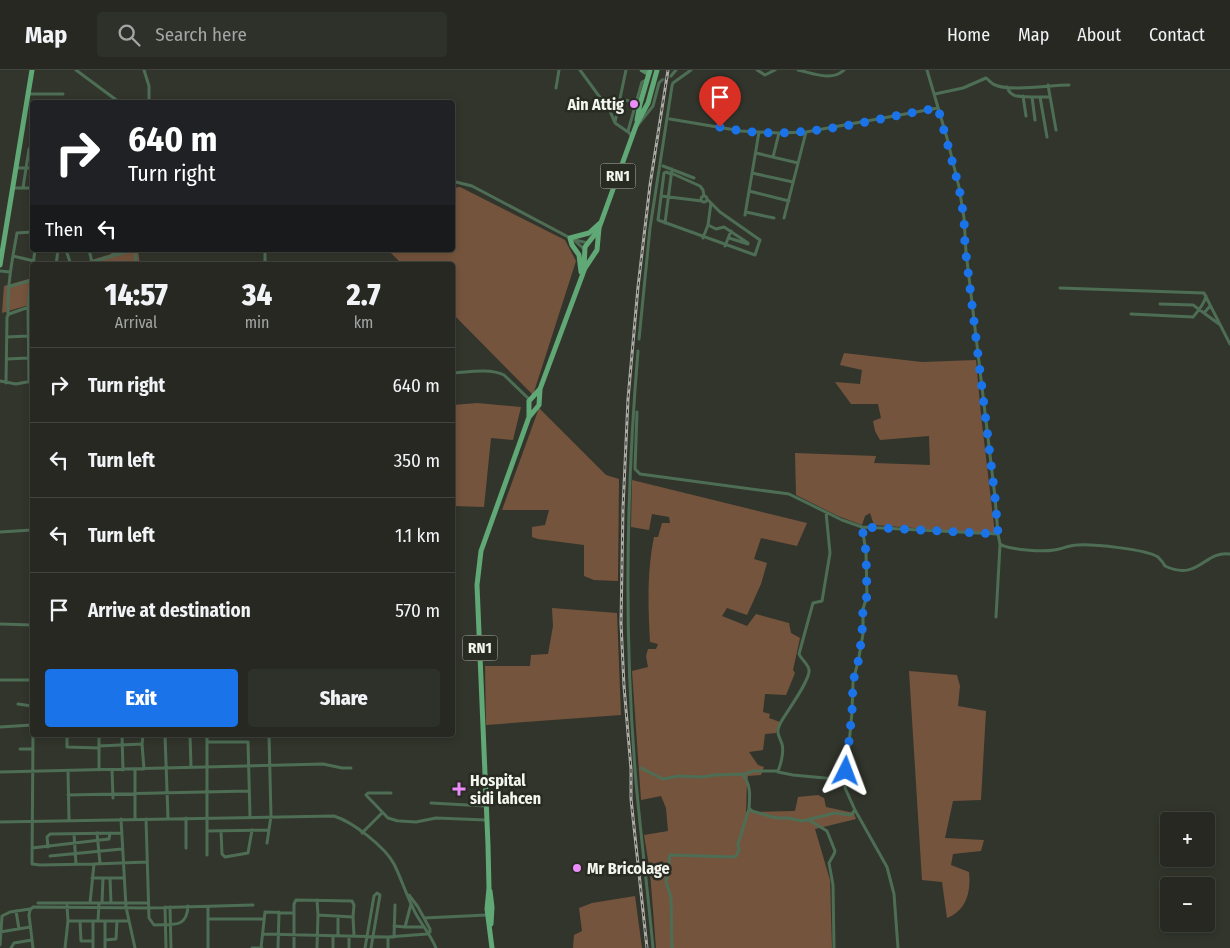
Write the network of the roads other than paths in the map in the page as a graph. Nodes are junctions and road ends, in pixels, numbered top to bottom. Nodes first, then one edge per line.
1 (32, 70) edge
2 (76, 70) edge
3 (144, 70) edge
4 (559, 70) edge
5 (580, 70) edge
6 (626, 70) edge
7 (642, 70) edge
8 (676, 70) edge
9 (691, 70) edge
10 (757, 70) edge
11 (775, 70) edge
12 (798, 70) edge
13 (844, 70) edge
14 (927, 70) edge
15 (656, 73) edge
16 (649, 74) edge
17 (670, 76) tunnel mouth
18 (662, 80) dead end
19 (1048, 85) junction
20 (1069, 85) dead end
21 (1007, 87) junction
22 (556, 88) dead end
23 (28, 94) junction
24 (63, 94) dead end
25 (935, 94) junction
26 (1024, 96) junction
27 (1040, 96) junction
28 (1032, 97) junction
29 (1050, 97) junction
30 (621, 99) junction
31 (116, 100) edge
32 (149, 100) edge
33 (654, 102) junction
34 (638, 104) junction
35 (647, 105) junction
36 (938, 108) junction
37 (1026, 116) dead end
38 (670, 119) dead end
39 (1035, 120) dead end
40 (614, 122) junction
41 (636, 126) junction
42 (1056, 130) dead end
43 (628, 132) junction
44 (760, 132) junction
45 (806, 132) junction
46 (779, 133) junction
47 (632, 137) junction
48 (1047, 137) dead end
49 (29, 149) dead end
50 (756, 152) junction
51 (774, 157) junction
52 (798, 163) junction
53 (663, 166) dead end
54 (15, 168) junction
55 (26, 168) junction
56 (30, 168) edge
57 (671, 172) junction
58 (752, 173) junction
59 (694, 178) dead end
60 (793, 182) junction
61 (455, 183) edge
62 (12, 188) junction
63 (23, 188) junction
64 (30, 188) edge
65 (749, 191) junction
66 (662, 196) junction
67 (668, 197) junction
68 (705, 198) junction
69 (789, 201) junction
70 (711, 204) junction
71 (774, 218) dead end
72 (784, 218) dead end
73 (602, 222) junction
74 (665, 223) junction
75 (708, 226) junction
76 (599, 228) junction
77 (731, 231) junction
78 (30, 232) edge
79 (703, 238) junction
80 (729, 238) junction
81 (572, 239) junction
82 (588, 243) junction
83 (597, 246) junction
84 (725, 246) junction
85 (585, 251) junction
86 (90, 252) edge
87 (112, 252) edge
88 (126, 252) edge
89 (113, 255) junction
90 (593, 255) junction
91 (12, 256) junction
92 (31, 262) edge
93 (92, 262) joint
94 (0, 265) edge
95 (585, 268) junction
96 (0, 271) edge
97 (10, 272) junction
98 (582, 275) junction
99 (30, 281) edge
100 (8, 287) junction
101 (1060, 288) dead end
102 (30, 294) edge
103 (1206, 295) junction
104 (1160, 304) dead end
105 (1210, 306) junction
106 (28, 308) junction
107 (1198, 309) junction
108 (1204, 313) junction
109 (1131, 314) dead end
110 (8, 316) junction
111 (1220, 325) junction
112 (28, 336) junction
113 (6, 337) junction
114 (639, 339) dead end
115 (1230, 344) edge
116 (638, 351) dead end
117 (28, 358) junction
118 (6, 359) junction
119 (455, 373) edge
120 (30, 374) edge
121 (0, 382) edge
122 (30, 382) edge
123 (6, 383) junction
124 (534, 399) junction
125 (533, 407) junction
126 (637, 412) dead end
127 (826, 512) junction
128 (862, 527) junction
129 (30, 530) edge
130 (0, 532) edge
131 (998, 534) junction
132 (1000, 544) junction
133 (1230, 554) edge
134 (996, 617) dead end
135 (0, 624) edge
136 (30, 625) edge
137 (0, 680) edge
138 (30, 680) edge
139 (18, 704) dead end
140 (30, 706) edge
141 (30, 725) edge
142 (0, 727) edge
143 (33, 737) edge
144 (67, 737) edge
145 (99, 737) edge
146 (122, 737) edge
147 (143, 737) edge
148 (165, 737) edge
149 (190, 737) edge
150 (207, 737) edge
151 (269, 737) edge
152 (207, 742) junction
153 (142, 744) junction
154 (122, 745) junction
155 (99, 747) junction
156 (20, 749) dead end
157 (33, 749) junction
158 (249, 766) junction
159 (270, 766) junction
160 (206, 767) junction
161 (166, 768) junction
162 (191, 768) junction
163 (351, 768) dead end
164 (641, 768) dead end
165 (144, 769) junction
166 (99, 770) junction
167 (112, 770) junction
168 (122, 770) junction
169 (135, 770) junction
170 (34, 771) junction
171 (68, 771) junction
172 (0, 772) edge
173 (778, 772) junction
174 (742, 774) junction
175 (846, 780) junction
176 (249, 791) junction
177 (167, 793) junction
178 (206, 793) junction
179 (391, 793) dead end
180 (135, 794) junction
181 (68, 795) junction
182 (113, 796) junction
183 (431, 802) dead end
184 (485, 806) junction
185 (749, 809) junction
186 (855, 810) junction
187 (382, 813) junction
188 (250, 816) junction
189 (270, 816) junction
190 (206, 817) junction
191 (168, 818) junction
192 (186, 818) junction
193 (815, 818) junction
194 (121, 819) junction
195 (135, 819) junction
196 (146, 819) junction
197 (69, 820) junction
198 (486, 820) junction
199 (809, 820) junction
200 (33, 821) junction
201 (0, 822) edge
202 (818, 824) junction
203 (252, 830) junction
204 (269, 830) junction
205 (206, 831) junction
206 (221, 831) junction
207 (110, 833) junction
208 (121, 833) junction
209 (362, 833) junction
210 (74, 834) junction
211 (97, 834) junction
212 (98, 841) junction
213 (267, 843) dead end
214 (74, 844) junction
215 (48, 847) junction
216 (32, 848) junction
217 (186, 848) dead end
218 (122, 849) junction
219 (99, 851) junction
220 (75, 854) junction
221 (207, 855) dead end
222 (50, 856) dead end
223 (147, 862) junction
224 (100, 863) junction
225 (76, 864) junction
226 (94, 864) junction
227 (124, 864) junction
228 (92, 878) junction
229 (103, 878) junction
230 (110, 878) junction
231 (124, 878) junction
232 (408, 894) junction
233 (317, 900) junction
234 (38, 903) dead end
235 (90, 903) junction
236 (100, 903) junction
237 (111, 903) junction
238 (148, 903) junction
239 (411, 903) junction
240 (67, 905) junction
241 (126, 905) junction
242 (253, 905) dead end
243 (395, 905) dead end
244 (188, 906) junction
245 (165, 907) junction
246 (170, 907) junction
247 (208, 907) junction
248 (99, 908) junction
249 (148, 908) junction
250 (31, 909) junction
251 (16, 911) junction
252 (279, 912) junction
253 (294, 913) junction
254 (318, 915) junction
255 (490, 915) junction
256 (338, 916) junction
257 (353, 917) junction
258 (424, 918) junction
259 (208, 919) junction
260 (263, 919) junction
261 (96, 921) junction
262 (105, 921) junction
263 (116, 921) junction
264 (129, 921) junction
265 (68, 922) junction
266 (80, 922) junction
267 (165, 924) junction
268 (170, 924) junction
269 (394, 926) junction
270 (405, 927) junction
271 (424, 927) junction
272 (30, 928) junction
273 (19, 929) junction
274 (0, 932) edge
275 (262, 934) junction
276 (429, 934) junction
277 (278, 935) junction
278 (294, 935) junction
279 (317, 936) junction
280 (333, 936) junction
281 (338, 936) junction
282 (352, 936) junction
283 (367, 936) junction
284 (373, 937) junction
285 (388, 937) junction
286 (394, 937) junction
287 (32, 940) junction
288 (105, 940) junction
289 (20, 941) junction
290 (93, 941) junction
291 (0, 945) edge
292 (11, 948) edge
293 (21, 948) edge
294 (33, 948) edge
295 (65, 948) edge
296 (93, 948) edge
297 (105, 948) edge
298 (135, 948) edge
299 (166, 948) edge
300 (170, 948) edge
301 (208, 948) edge
302 (252, 948) edge
303 (262, 948) edge
304 (278, 948) edge
305 (294, 948) edge
306 (317, 948) edge
307 (333, 948) edge
308 (349, 948) edge
309 (365, 948) edge
310 (371, 948) edge
311 (388, 948) edge
312 (436, 948) edge
313 (492, 948) edge
314 (654, 948) edge
315 (672, 948) edge
316 (834, 948) edge
317 (898, 948) edge

1 - 23 main road
2 - 31 street
3 - 32 street
4 - 22 street
5 - 40 street
6 - 30 street
7 - 16 street
8 - 17 street
9 - 114 street
10 - 11 street
12 - 13 street
14 - 25 street
15 - 16 main road
15 - 35 main road, RN1
16 - 34 main road, RN1
18 - 33 street
19 - 20 street
19 - 21 street
19 - 29 street
21 - 25 street
21 - 26 street
23 - 24 street
23 - 54 main road
25 - 36 street
26 - 28 street
26 - 37 street
27 - 28 street
27 - 29 street
27 - 48 street
28 - 39 street
29 - 42 street
30 - 34 street
30 - 40 street
33 - 35 street
33 - 41 street
34 - 35 main road
34 - 41 main road, RN1
34 - 43 street
35 - 41 main road, RN1
36 - 45 street
36 - 131 street
38 - 44 street
40 - 43 street
41 - 47 main road, RN1
43 - 47 street
44 - 46 street
44 - 50 street
45 - 46 street
45 - 52 street
46 - 51 street
47 - 73 main road, RN1
49 - 55 street
50 - 51 street
50 - 58 street
51 - 52 street
52 - 60 street
53 - 57 street
54 - 55 street
54 - 62 main road
55 - 56 street
55 - 63 street
57 - 59 street
57 - 66 street
57 - 67 street
57 - 68 street
58 - 60 street
58 - 65 street
60 - 69 street
61 - 81 street
62 - 63 street
62 - 94 main road
63 - 64 street
65 - 69 street
65 - 71 street
66 - 67 street
66 - 74 street
67 - 68 street
67 - 74 street
68 - 70 street
69 - 72 street
70 - 75 street
70 - 84 street
73 - 76 main road, RN1
73 - 81 main road
74 - 79 street
75 - 77 street
75 - 79 street
76 - 82 main road, RN1
76 - 83 main road, RN1
77 - 80 street
77 - 80 street
78 - 91 street
79 - 84 street
80 - 84 street
81 - 82 street
81 - 85 street
81 - 98 main road
82 - 83 main road
82 - 85 main road
83 - 90 main road
85 - 90 main road
85 - 95 main road
86 - 93 street
87 - 89 street
88 - 89 street
89 - 93 street
90 - 95 main road
91 - 92 street
91 - 97 street
95 - 98 main road
96 - 97 street
97 - 100 street
98 - 124 main road
99 - 100 street
100 - 110 street
101 - 103 street
102 - 106 street
103 - 105 street
103 - 107 street
104 - 107 street
105 - 108 street
105 - 111 street
106 - 110 street
106 - 112 street
107 - 108 street
107 - 109 street
108 - 111 street
110 - 113 street
111 - 115 street
112 - 113 street
112 - 117 street
113 - 118 street
116 - 314 street
117 - 118 street
117 - 120 street
118 - 123 street
119 - 124 street
121 - 123 street
122 - 123 street
124 - 125 main road
124 - 125 main road
125 - 184 main road, RN1
126 - 127 street
127 - 128 street
127 - 173 street
128 - 131 street
128 - 175 street
129 - 130 street
131 - 132 street
132 - 133 street
132 - 134 street
135 - 136 street
137 - 138 street
139 - 140 street
141 - 142 street
143 - 157 street
144 - 155 street
145 - 155 street
146 - 154 street
147 - 153 street
148 - 161 street
149 - 162 street
150 - 152 street
151 - 159 street
152 - 158 street
152 - 160 street
153 - 154 street
153 - 165 street
154 - 155 street
154 - 168 street
155 - 166 street
156 - 157 street
157 - 170 street
158 - 159 street
158 - 160 street
158 - 176 street
159 - 163 street
159 - 189 street
160 - 162 street
160 - 178 street
161 - 162 street
161 - 165 street
161 - 177 street
164 - 174 street
165 - 169 street
166 - 167 street
166 - 171 street
167 - 168 street
167 - 182 street
168 - 169 street
169 - 180 street
170 - 171 street
170 - 172 street
170 - 200 street
171 - 181 street
173 - 174 street
173 - 175 street
174 - 185 street
175 - 186 street
176 - 178 street
176 - 188 street
177 - 178 street
177 - 180 street
177 - 191 street
178 - 190 street
179 - 187 street
180 - 182 street
180 - 195 street
181 - 182 street
181 - 197 street
183 - 184 street
184 - 198 main road, RN1
185 - 199 street
185 - 315 street
186 - 193 street
186 - 317 street
187 - 198 street
187 - 209 street
188 - 189 street
188 - 190 street
189 - 204 street
189 - 209 street
190 - 192 street
190 - 205 street
191 - 192 street
191 - 196 street
192 - 217 street
193 - 199 street
193 - 202 street
194 - 195 street
194 - 197 street
194 - 208 street
195 - 196 street
196 - 223 street
197 - 200 street
198 - 255 main road, RN1
199 - 202 street
200 - 201 street
200 - 216 street
202 - 316 street
203 - 204 street
203 - 206 street
203 - 206 street
204 - 213 street
205 - 206 street
205 - 221 street
207 - 208 street
207 - 211 street
207 - 212 street
208 - 218 street
209 - 232 street
210 - 211 street
210 - 214 street
210 - 215 street
211 - 212 street
212 - 214 street
212 - 219 street
214 - 215 street
214 - 220 street
215 - 216 street
216 - 225 street
218 - 219 street
218 - 227 street
219 - 220 street
219 - 224 street
220 - 222 street
220 - 225 street
223 - 227 street
223 - 238 street
224 - 226 street
224 - 227 street
225 - 226 street
226 - 228 street
227 - 231 street
228 - 229 street
228 - 235 street
229 - 230 street
229 - 236 street
230 - 231 street
230 - 237 street
231 - 241 street
232 - 239 street
232 - 258 street
233 - 253 street
233 - 254 street
233 - 257 street
234 - 240 street
235 - 236 street
235 - 240 street
236 - 237 street
236 - 248 street
237 - 241 street
238 - 241 street
238 - 249 street
239 - 270 street
239 - 271 street
240 - 248 street
240 - 250 street
240 - 265 street
241 - 248 street
241 - 249 street
241 - 264 street
242 - 247 street
243 - 269 street
244 - 246 street
244 - 247 street
244 - 268 street
245 - 246 street
245 - 249 street
245 - 267 street
246 - 268 street
247 - 259 street
248 - 261 street
249 - 267 street
250 - 251 street
250 - 272 street
251 - 273 street
251 - 274 street
252 - 253 street
252 - 260 street
252 - 277 street
253 - 278 street
254 - 256 street
254 - 279 street
255 - 258 street
255 - 313 main road, RN1
256 - 257 street
256 - 281 street
257 - 282 street
258 - 276 street
259 - 260 street
259 - 301 street
260 - 275 street
261 - 262 street
261 - 266 street
261 - 290 street
262 - 263 street
262 - 288 street
263 - 264 street
263 - 288 street
264 - 298 street
265 - 266 street
265 - 295 street
266 - 290 street
267 - 268 street
267 - 299 street
268 - 300 street
269 - 270 street
269 - 286 street
270 - 271 street
271 - 276 street
272 - 273 street
272 - 287 street
273 - 274 street
274 - 291 street
275 - 277 street
275 - 303 street
276 - 286 street
276 - 312 street
277 - 278 street
277 - 304 street
278 - 279 street
278 - 305 street
279 - 280 street
279 - 306 street
280 - 281 street
280 - 307 street
281 - 282 street
282 - 283 street
282 - 308 street
283 - 284 street
283 - 284 street
283 - 309 street
284 - 285 street
284 - 310 street
285 - 286 street
285 - 311 street
287 - 289 street
287 - 294 street
288 - 297 street
289 - 292 street
289 - 293 street
290 - 296 street
302 - 303 street

